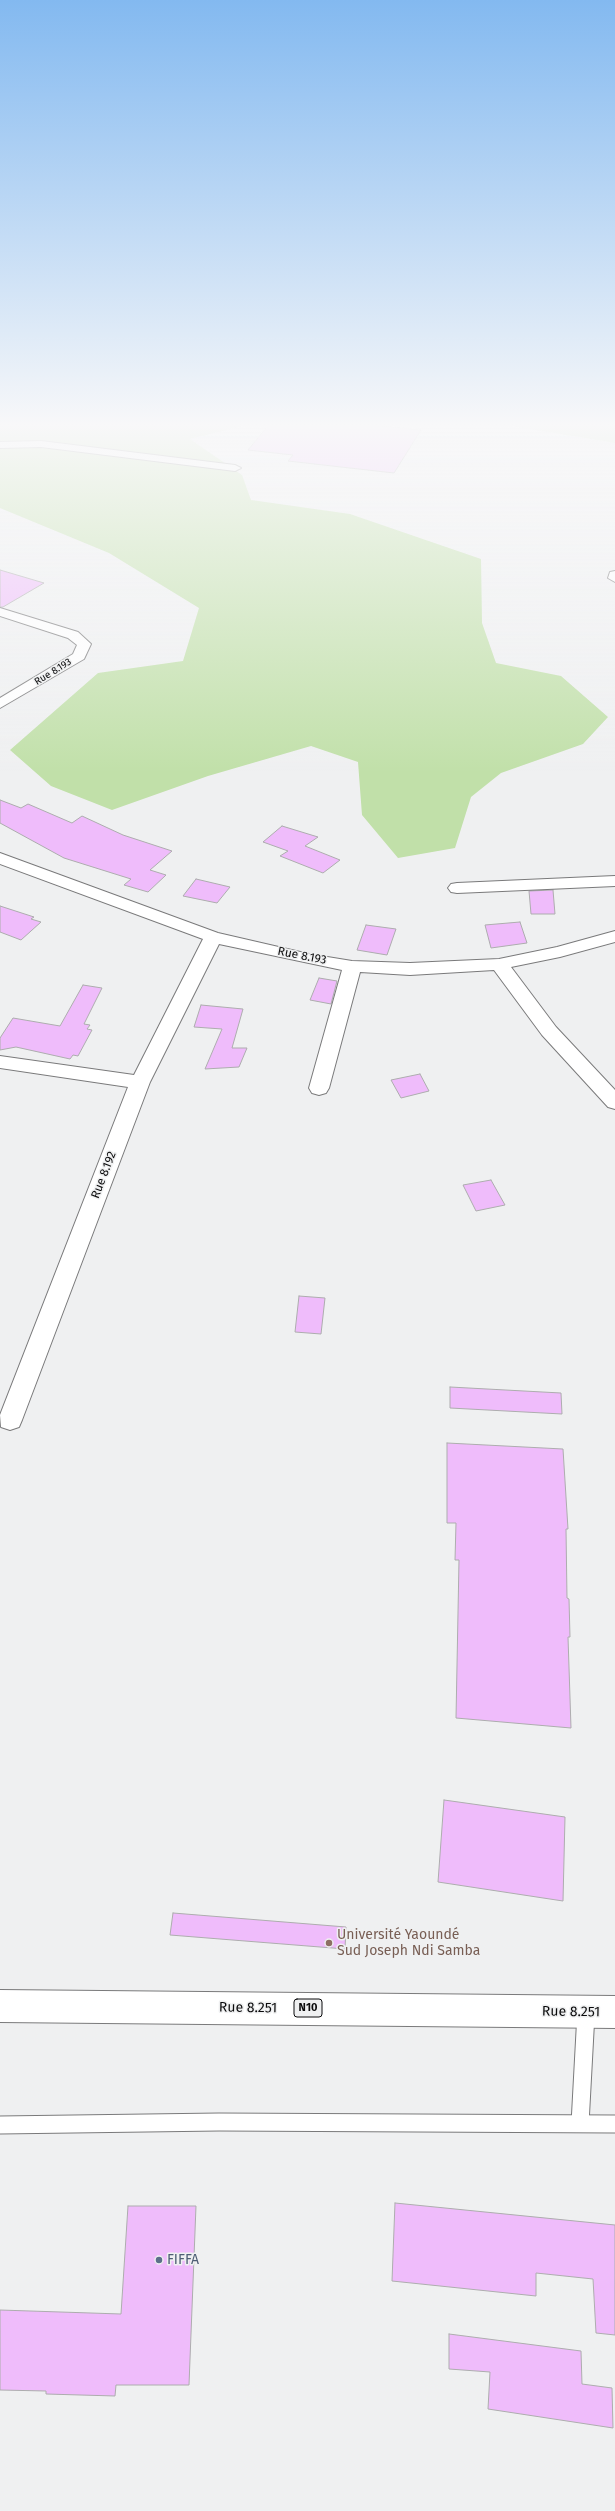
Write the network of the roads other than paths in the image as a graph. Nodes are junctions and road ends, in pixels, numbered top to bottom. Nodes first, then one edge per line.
1 (615, 575) edge
2 (615, 578) edge
3 (0, 612) edge
4 (0, 704) edge
5 (0, 858) edge
6 (615, 881) edge
7 (457, 888) dead end
8 (615, 936) edge
9 (213, 937) junction
10 (499, 964) junction
11 (352, 966) junction
12 (0, 1062) edge
13 (140, 1082) junction
14 (319, 1088) dead end
15 (615, 1102) edge
16 (10, 1420) dead end
17 (0, 2006) edge
18 (600, 2012) edge
19 (580, 2124) junction
20 (615, 2124) edge
21 (0, 2125) edge

1 - 2 main road
3 - 4 main road, Rue 8.193
5 - 9 main road, Rue 8.193
6 - 7 main road
8 - 10 main road, Rue 8.193
9 - 11 main road, Rue 8.193
9 - 13 main road, Rue 8.192
10 - 11 main road, Rue 8.193
10 - 15 main road
11 - 14 main road
12 - 13 main road
13 - 16 main road, Rue 8.192
17 - 18 main road, Rue 8.251 / N10
18 - 19 lane
19 - 20 lane
19 - 21 lane

